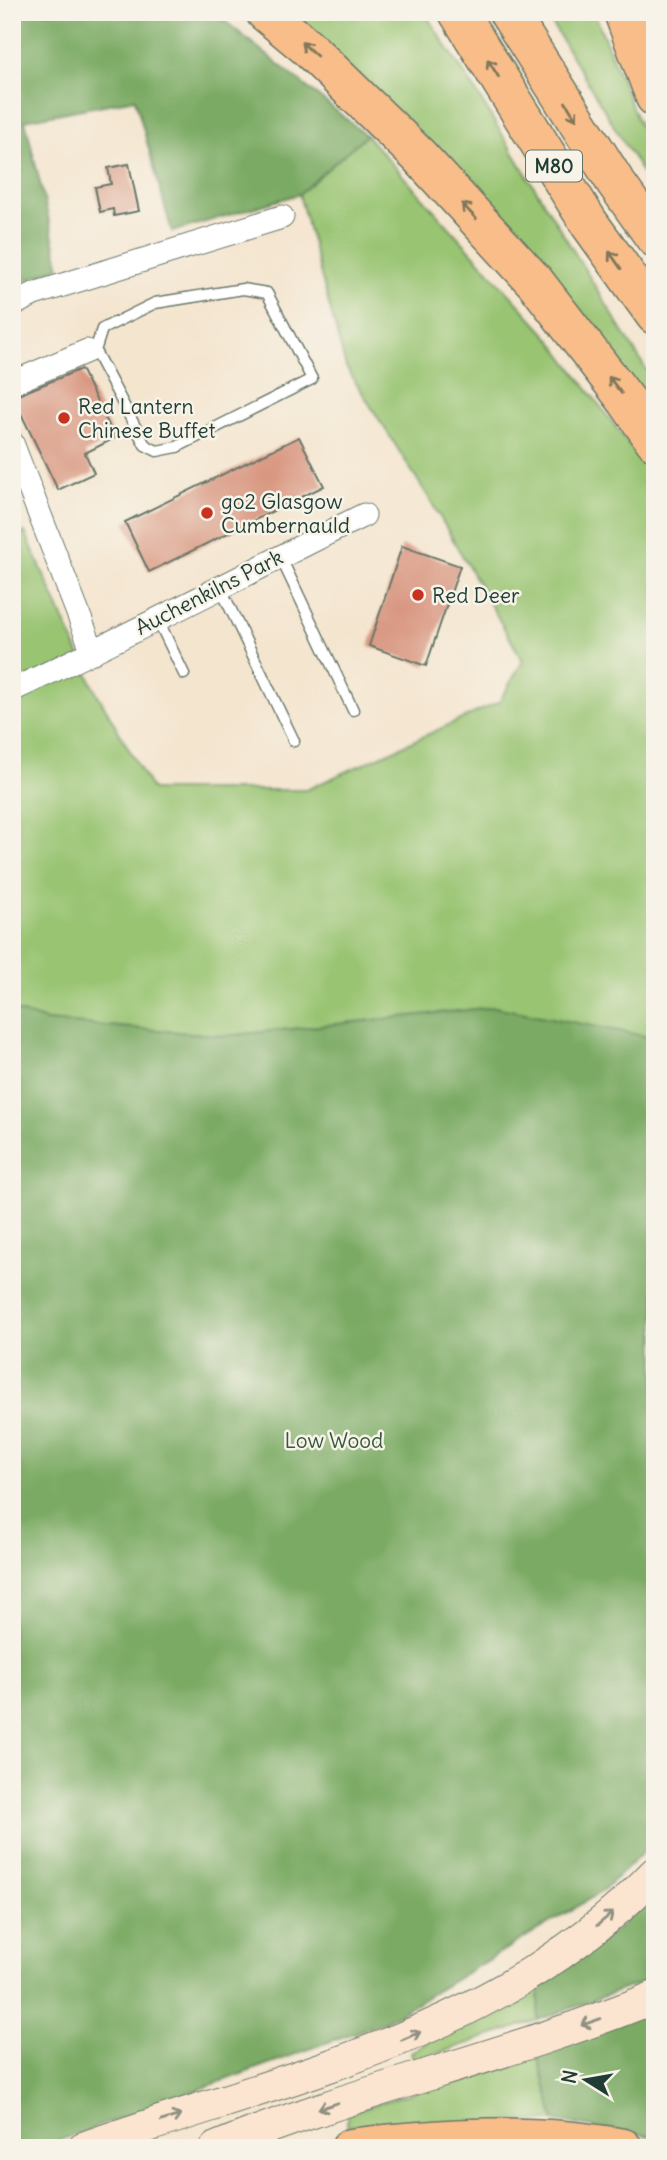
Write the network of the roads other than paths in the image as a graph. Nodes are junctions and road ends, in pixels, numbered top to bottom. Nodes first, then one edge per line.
1 (265, 12) edge
2 (458, 12) edge
3 (508, 12) edge
4 (623, 12) edge
5 (655, 97) edge
6 (282, 218) dead end
7 (655, 237) edge
8 (12, 305) edge
9 (655, 315) edge
10 (91, 351) junction
11 (12, 383) edge
12 (655, 441) edge
13 (12, 443) edge
14 (364, 515) dead end
15 (280, 556) junction
16 (220, 587) junction
17 (157, 618) junction
18 (93, 652) junction
19 (184, 674) dead end
20 (12, 690) edge
21 (353, 710) dead end
22 (295, 741) dead end
23 (655, 1873) edge
24 (655, 1997) edge
25 (83, 2148) edge
26 (216, 2148) edge
27 (350, 2148) edge
28 (623, 2148) edge

12 -> 1 highway
9 -> 2 highway, M80
3 -> 7 highway, M80
4 - 5 highway
6 - 8 street
10 - 10 lane
10 - 11 street
13 - 18 street
14 - 15 street, Auchenkilns Park
15 - 16 street, Auchenkilns Park
15 - 21 lane
16 - 17 street, Auchenkilns Park
16 - 22 lane
17 - 18 street, Auchenkilns Park
17 - 19 lane
18 - 20 street, Auchenkilns Park
25 -> 23 main road
24 -> 26 main road
27 - 28 highway

